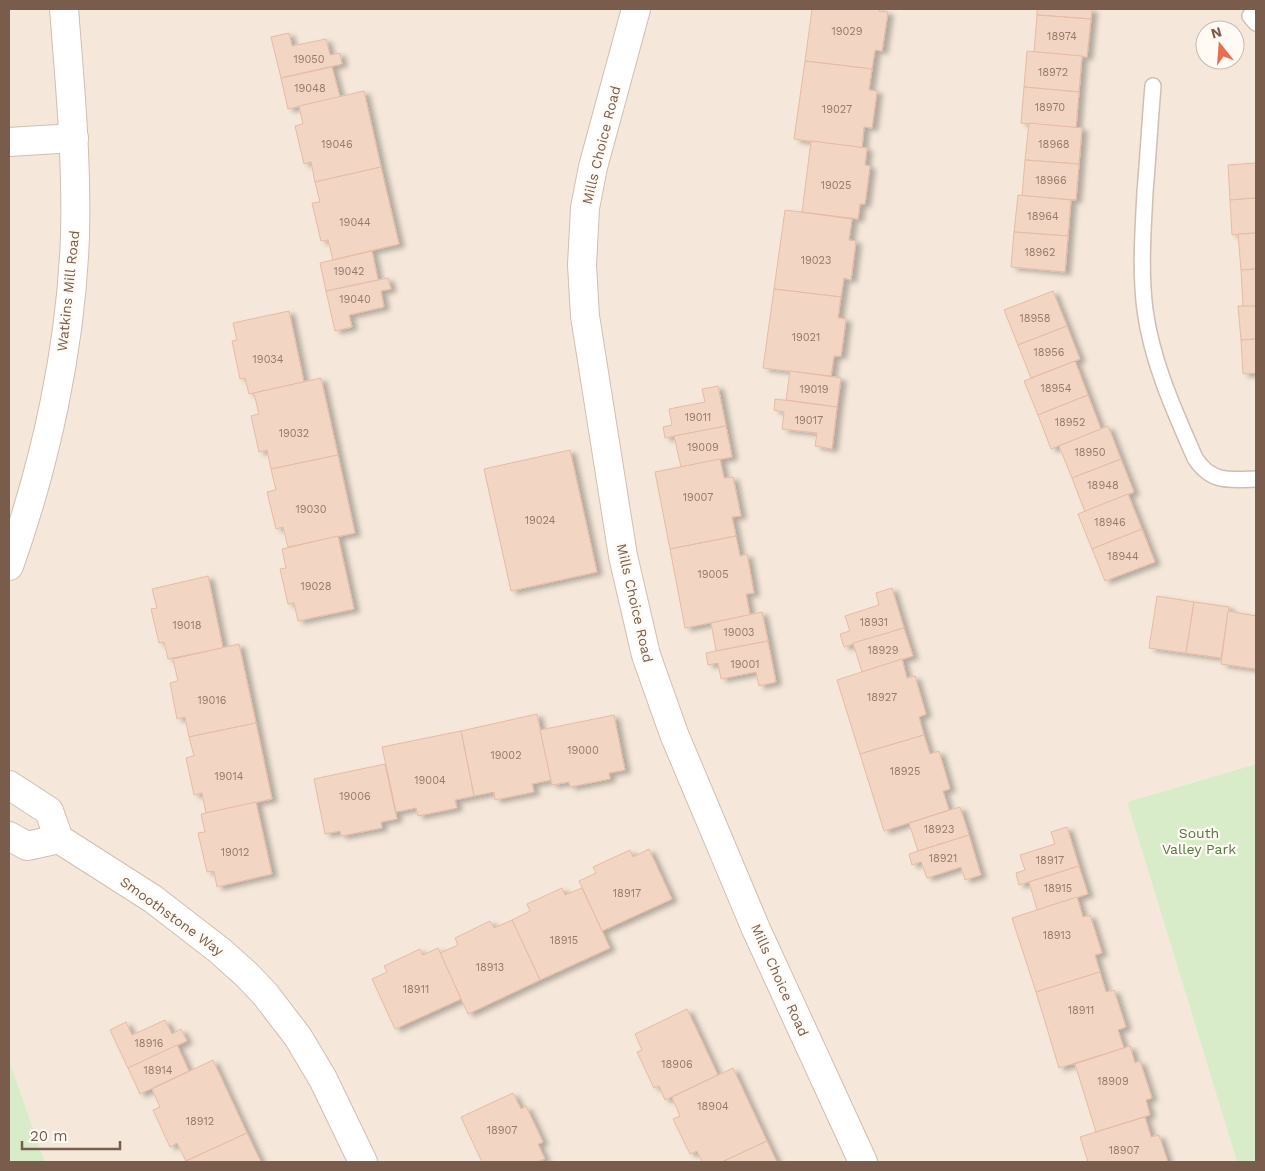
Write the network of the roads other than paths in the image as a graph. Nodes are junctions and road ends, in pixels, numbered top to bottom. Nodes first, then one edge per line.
1 (64, 9) edge
2 (636, 9) edge
3 (1153, 86) dead end
4 (74, 138) junction
5 (9, 142) edge
6 (1256, 479) edge
7 (9, 566) edge
8 (9, 785) edge
9 (9, 836) edge
10 (59, 839) junction
11 (363, 1162) edge
12 (863, 1162) edge

1 - 4 street, Watkins Mill Road
2 - 12 street, Mills Choice Road
3 - 6 lane
4 - 5 street
4 - 7 street, Watkins Mill Road
8 - 10 street
9 - 10 street
10 - 11 street, Smoothstone Way

